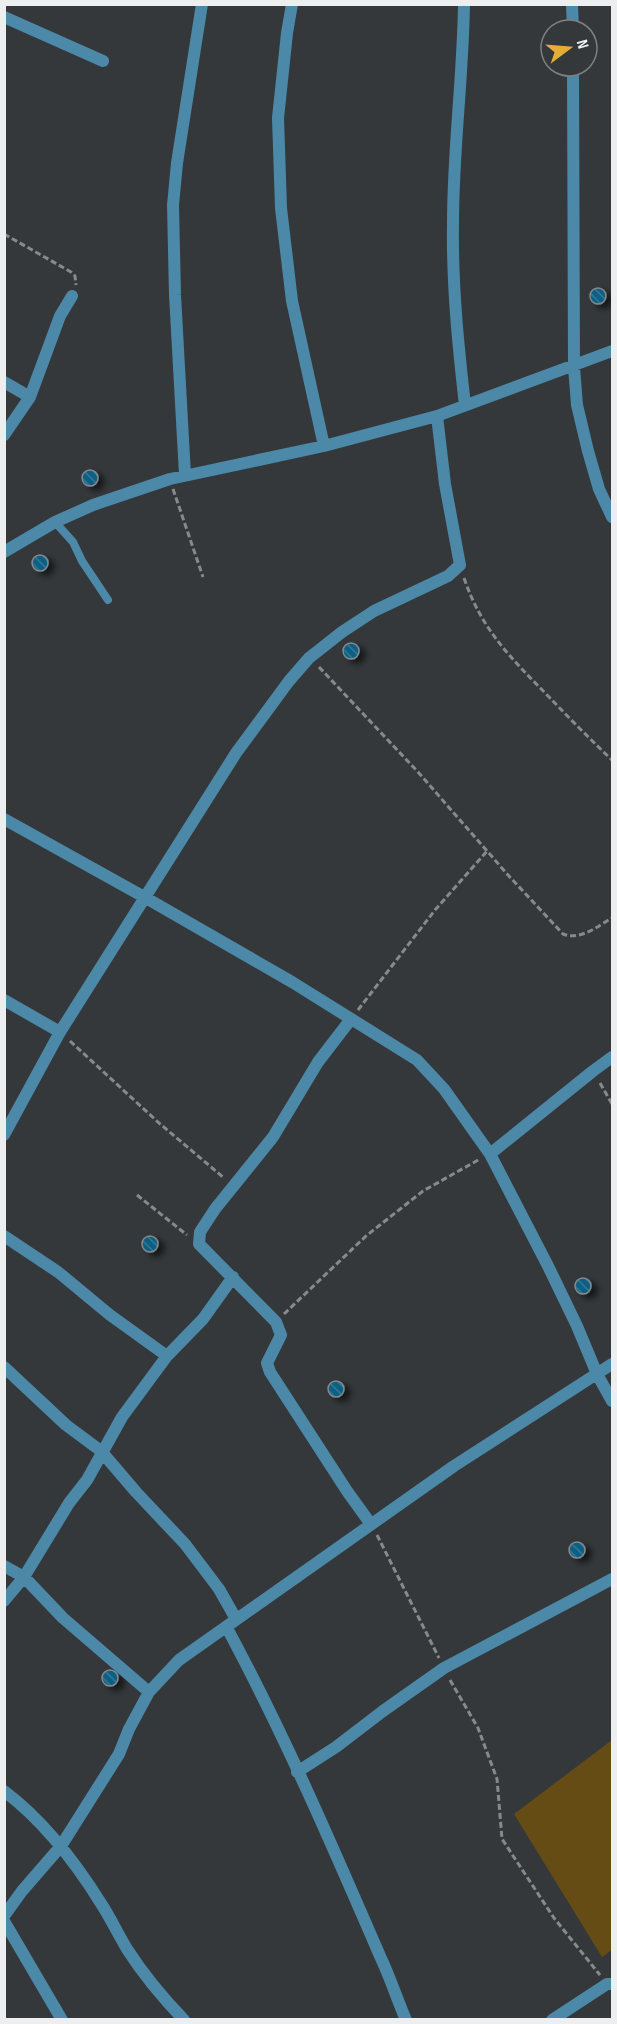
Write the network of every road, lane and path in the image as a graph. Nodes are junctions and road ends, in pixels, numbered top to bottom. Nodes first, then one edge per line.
1 (202, 4) edge
2 (292, 4) edge
3 (464, 4) edge
4 (4, 17) edge
5 (103, 61) dead end
6 (573, 78) edge
7 (4, 234) edge
8 (72, 296) joint
9 (612, 351) edge
10 (574, 367) junction
11 (4, 382) edge
12 (30, 397) junction
13 (465, 405) junction
14 (437, 416) junction
15 (4, 435) edge
16 (324, 446) junction
17 (185, 476) junction
18 (170, 479) junction
19 (612, 517) edge
20 (55, 522) junction
21 (5, 550) edge
22 (460, 565) junction
23 (203, 578) dead end
24 (108, 600) dead end
25 (309, 658) junction
26 (612, 760) edge
27 (4, 819) edge
28 (487, 850) junction
29 (146, 898) junction
30 (612, 918) edge
31 (4, 1000) edge
32 (351, 1019) junction
33 (60, 1032) junction
34 (612, 1058) edge
35 (593, 1071) junction
36 (612, 1104) edge
37 (4, 1135) edge
38 (490, 1154) junction
39 (233, 1185) junction
40 (137, 1195) dead end
41 (4, 1236) edge
42 (199, 1244) junction
43 (233, 1277) junction
44 (276, 1322) junction
45 (167, 1356) junction
46 (612, 1364) edge
47 (4, 1367) edge
48 (597, 1374) junction
49 (612, 1401) edge
50 (101, 1451) junction
51 (370, 1523) junction
52 (4, 1566) edge
53 (24, 1577) junction
54 (612, 1579) edge
55 (4, 1601) edge
56 (232, 1624) junction
57 (444, 1668) junction
58 (149, 1692) junction
59 (297, 1772) junction
60 (4, 1791) edge
61 (62, 1846) junction
62 (4, 1916) edge
63 (4, 1921) edge
64 (611, 1987) edge
65 (62, 2019) edge
66 (184, 2019) edge
67 (406, 2019) edge
68 (552, 2019) edge

1 - 17 street
2 - 16 street
3 - 13 street
4 - 5 street
6 - 10 street
7 - 8 path
8 - 12 street
9 - 10 street
10 - 13 street
10 - 19 street
11 - 12 street
12 - 15 street
13 - 14 street
14 - 16 street
14 - 22 street
16 - 17 street
17 - 18 street
18 - 20 street
18 - 23 path
20 - 21 street
20 - 24 lane
22 - 25 street
22 - 26 path
25 - 28 path
25 - 29 street
27 - 29 street
28 - 30 path
28 - 32 path
29 - 32 street
29 - 33 street
31 - 33 street
32 - 38 street
32 - 39 street
33 - 37 street
33 - 39 path
34 - 35 street
35 - 36 path
35 - 38 street
38 - 44 path
38 - 48 street
39 - 42 street
40 - 42 path
41 - 45 street
42 - 43 street
43 - 44 street
43 - 45 street
44 - 51 street
45 - 50 street
46 - 48 street
47 - 50 street
48 - 49 street
48 - 51 street
50 - 53 street
50 - 56 street
51 - 56 street
51 - 57 path
52 - 53 street
53 - 55 street
53 - 58 street
54 - 57 street
56 - 58 street
56 - 59 street
57 - 59 street
57 - 64 path
58 - 61 street
59 - 67 street
60 - 61 street
61 - 62 street
61 - 66 street
63 - 65 street
64 - 68 street

